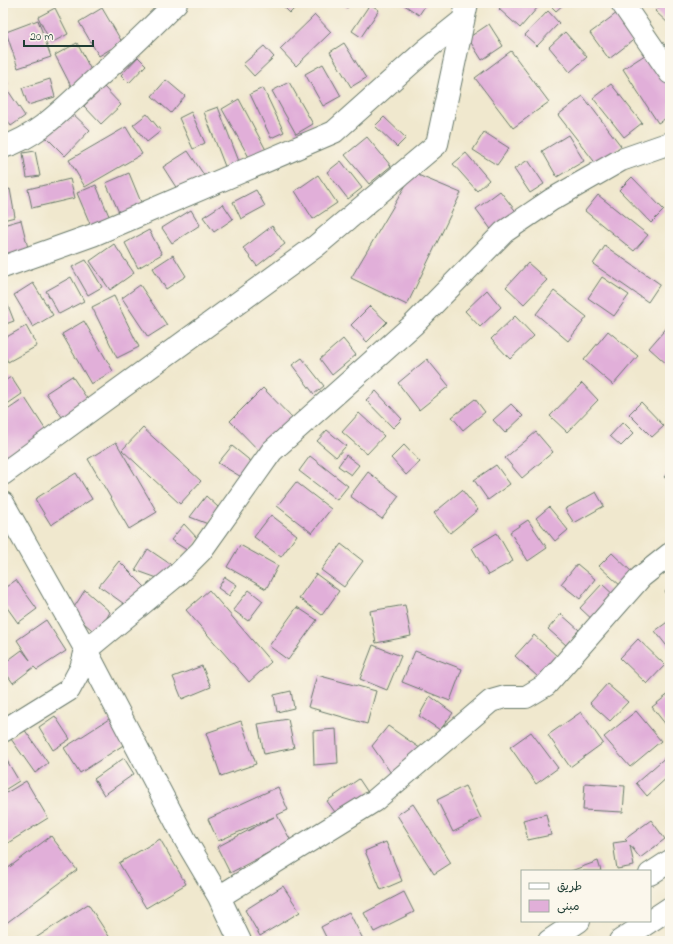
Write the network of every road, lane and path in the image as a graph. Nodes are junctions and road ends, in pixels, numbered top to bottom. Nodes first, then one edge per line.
1 (176, 3) edge
2 (622, 3) edge
3 (465, 12) edge
4 (670, 73) edge
5 (670, 143) edge
6 (3, 147) edge
7 (3, 267) edge
8 (3, 474) edge
9 (3, 503) edge
10 (670, 554) edge
11 (86, 650) junction
12 (3, 731) edge
13 (670, 860) edge
14 (651, 873) edge
15 (219, 897) junction
16 (670, 908) edge
17 (651, 921) edge
18 (578, 922) edge
19 (649, 922) edge
20 (240, 941) edge
21 (549, 941) edge
22 (620, 941) edge

1 - 6 street
2 - 4 street
3 - 7 street
3 - 8 street
5 - 11 street
9 - 11 street
10 - 15 street
11 - 12 street
11 - 15 street
13 - 14 street
15 - 20 street
16 - 17 street
18 - 21 street
19 - 22 street

